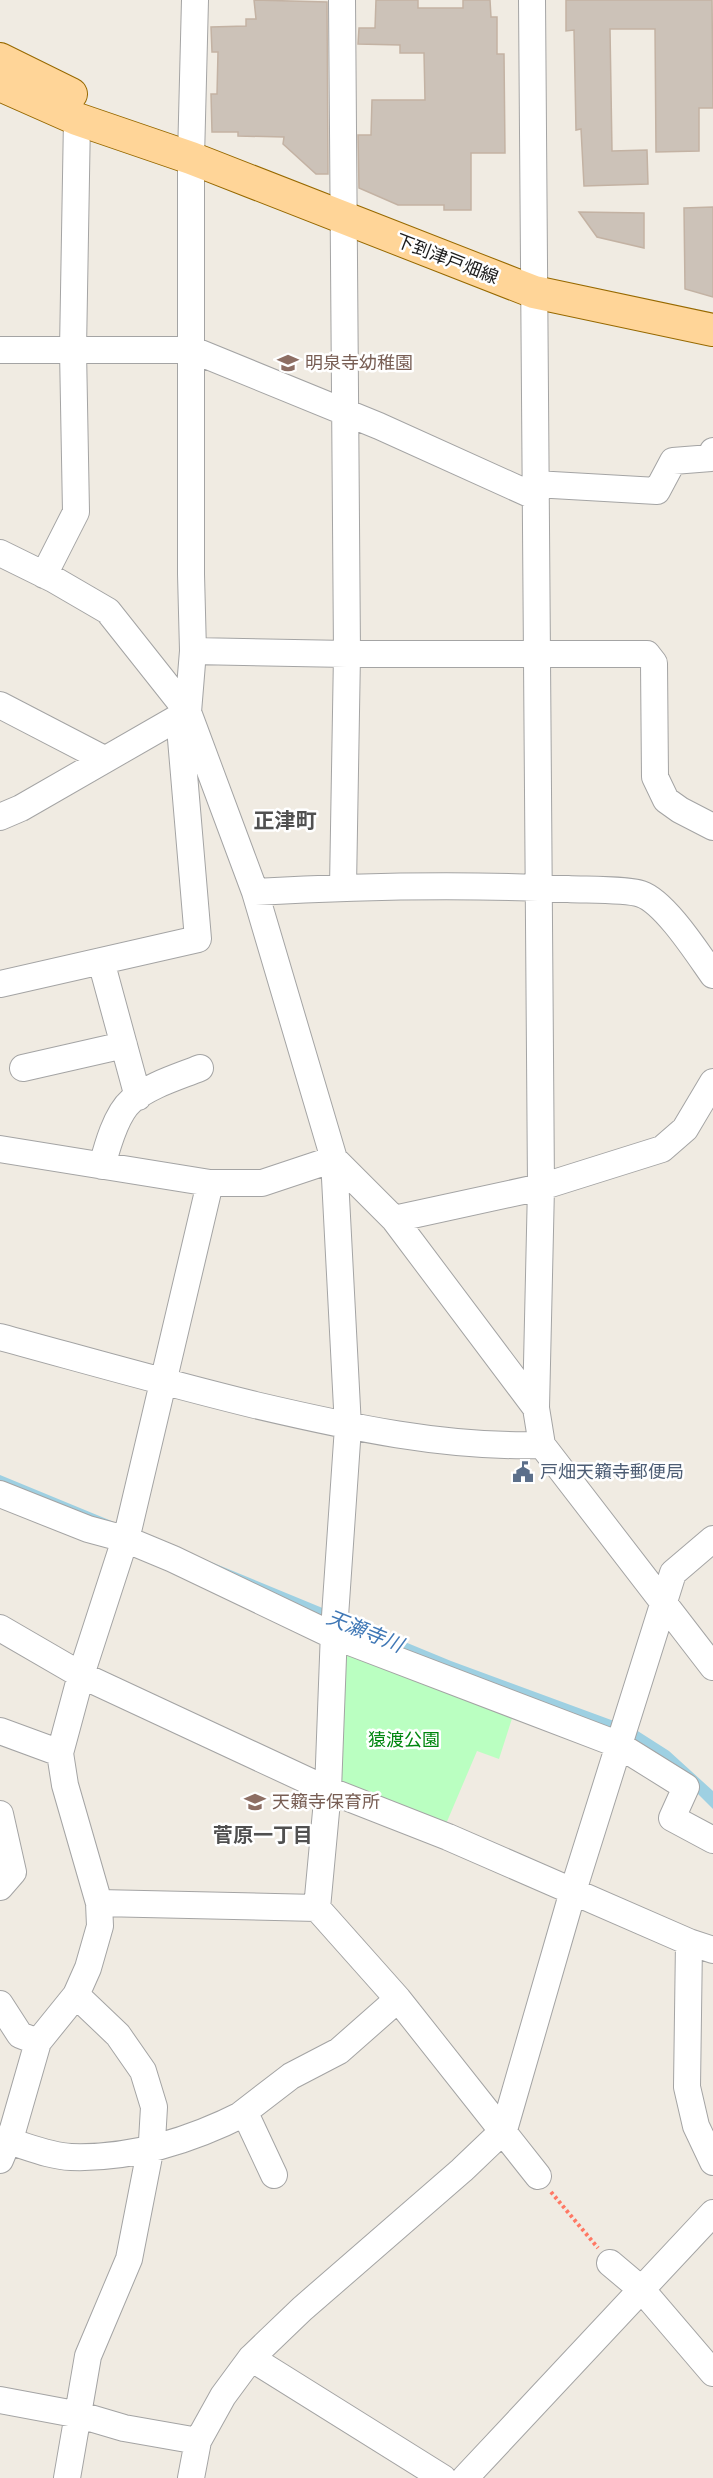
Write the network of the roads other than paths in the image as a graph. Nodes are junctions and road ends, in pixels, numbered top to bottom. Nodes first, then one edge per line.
1 (195, 0) edge
2 (342, 0) edge
3 (532, 0) edge
4 (0, 59) edge
5 (0, 85) edge
6 (76, 118) junction
7 (191, 158) junction
8 (344, 220) junction
9 (534, 292) junction
10 (713, 330) edge
11 (0, 350) edge
12 (73, 350) junction
13 (193, 351) junction
14 (345, 414) junction
15 (713, 451) edge
16 (536, 490) junction
17 (0, 552) edge
18 (44, 575) junction
19 (193, 651) junction
20 (537, 653) junction
21 (347, 654) junction
22 (0, 705) edge
23 (189, 712) junction
24 (104, 759) junction
25 (0, 818) edge
26 (713, 827) edge
27 (343, 887) junction
28 (538, 888) junction
29 (255, 892) junction
30 (101, 961) junction
31 (713, 975) edge
32 (0, 984) edge
33 (124, 1045) junction
34 (23, 1068) dead end
35 (200, 1068) dead end
36 (713, 1082) edge
37 (138, 1097) junction
38 (0, 1149) edge
39 (334, 1159) junction
40 (102, 1166) junction
41 (210, 1183) junction
42 (541, 1187) junction
43 (394, 1219) junction
44 (0, 1337) edge
45 (164, 1383) junction
46 (536, 1408) junction
47 (348, 1427) junction
48 (542, 1445) junction
49 (0, 1494) edge
50 (127, 1533) junction
51 (713, 1539) edge
52 (664, 1604) junction
53 (335, 1626) junction
54 (0, 1628) edge
55 (713, 1666) edge
56 (81, 1676) junction
57 (0, 1731) edge
58 (621, 1735) junction
59 (60, 1753) junction
60 (327, 1790) junction
61 (0, 1814) edge
62 (713, 1840) edge
63 (0, 1887) edge
64 (573, 1891) junction
65 (99, 1903) junction
66 (318, 1908) junction
67 (688, 1942) junction
68 (713, 1950) edge
69 (76, 1995) junction
70 (398, 1999) junction
71 (0, 2004) edge
72 (38, 2043) junction
73 (239, 2116) junction
74 (504, 2130) junction
75 (150, 2149) junction
76 (4, 2150) edge
77 (713, 2162) edge
78 (274, 2175) dead end
79 (538, 2176) road end
80 (713, 2213) edge
81 (610, 2263) road end
82 (642, 2290) junction
83 (251, 2358) junction
84 (713, 2373) edge
85 (0, 2400) edge
86 (80, 2415) junction
87 (198, 2441) junction
88 (68, 2478) edge
89 (191, 2478) edge
90 (443, 2478) edge
91 (465, 2478) edge

1 - 7 street
2 - 8 street
3 - 9 street
4 - 7 main road, 下到津戸畑線
5 - 6 main road, 下到津戸畑線
6 - 7 main road, 下到津戸畑線
6 - 12 street
7 - 8 main road, 下到津戸畑線
7 - 13 street
8 - 9 main road, 下到津戸畑線
8 - 14 street
9 - 10 main road, 下到津戸畑線
9 - 16 street
11 - 12 street
12 - 13 street
12 - 18 street
13 - 14 street
13 - 19 street
14 - 16 street
14 - 21 street
15 - 16 street
16 - 20 street
17 - 18 street
18 - 23 street
19 - 21 street
19 - 23 street
20 - 21 street
20 - 26 street
20 - 28 street
21 - 27 street
22 - 24 street
23 - 24 street
23 - 29 street
23 - 30 street
24 - 25 street
27 - 28 street
27 - 29 street
28 - 31 street
28 - 42 street
29 - 39 street
30 - 32 street
30 - 33 street
33 - 34 street
33 - 37 street
35 - 37 street
36 - 42 street
37 - 40 street
38 - 40 street
39 - 41 street
39 - 43 street
39 - 47 street
40 - 41 street
41 - 45 street
42 - 43 street
42 - 46 street
43 - 46 street
44 - 45 street
45 - 47 street
45 - 50 street
46 - 48 street
47 - 48 street
47 - 53 street
48 - 52 street
49 - 50 street
50 - 53 street
50 - 56 street
51 - 52 street
52 - 55 street
52 - 58 street
53 - 58 street
53 - 60 street
54 - 56 street
56 - 59 street
56 - 60 street
57 - 59 street
58 - 62 street
58 - 64 street
59 - 65 street
60 - 64 street
60 - 66 street
61 - 63 street
64 - 67 street
64 - 74 street
65 - 66 street
65 - 69 street
66 - 70 street
67 - 68 street
67 - 77 street
69 - 72 street
69 - 75 street
70 - 73 street
70 - 74 street
71 - 72 street
72 - 76 street
73 - 75 street
73 - 78 street
74 - 79 street
74 - 83 street
75 - 76 street
75 - 86 street
80 - 82 street
81 - 82 street
82 - 84 street
82 - 91 street
83 - 87 street
83 - 90 street
85 - 86 street
86 - 87 street
86 - 88 street
87 - 89 street

